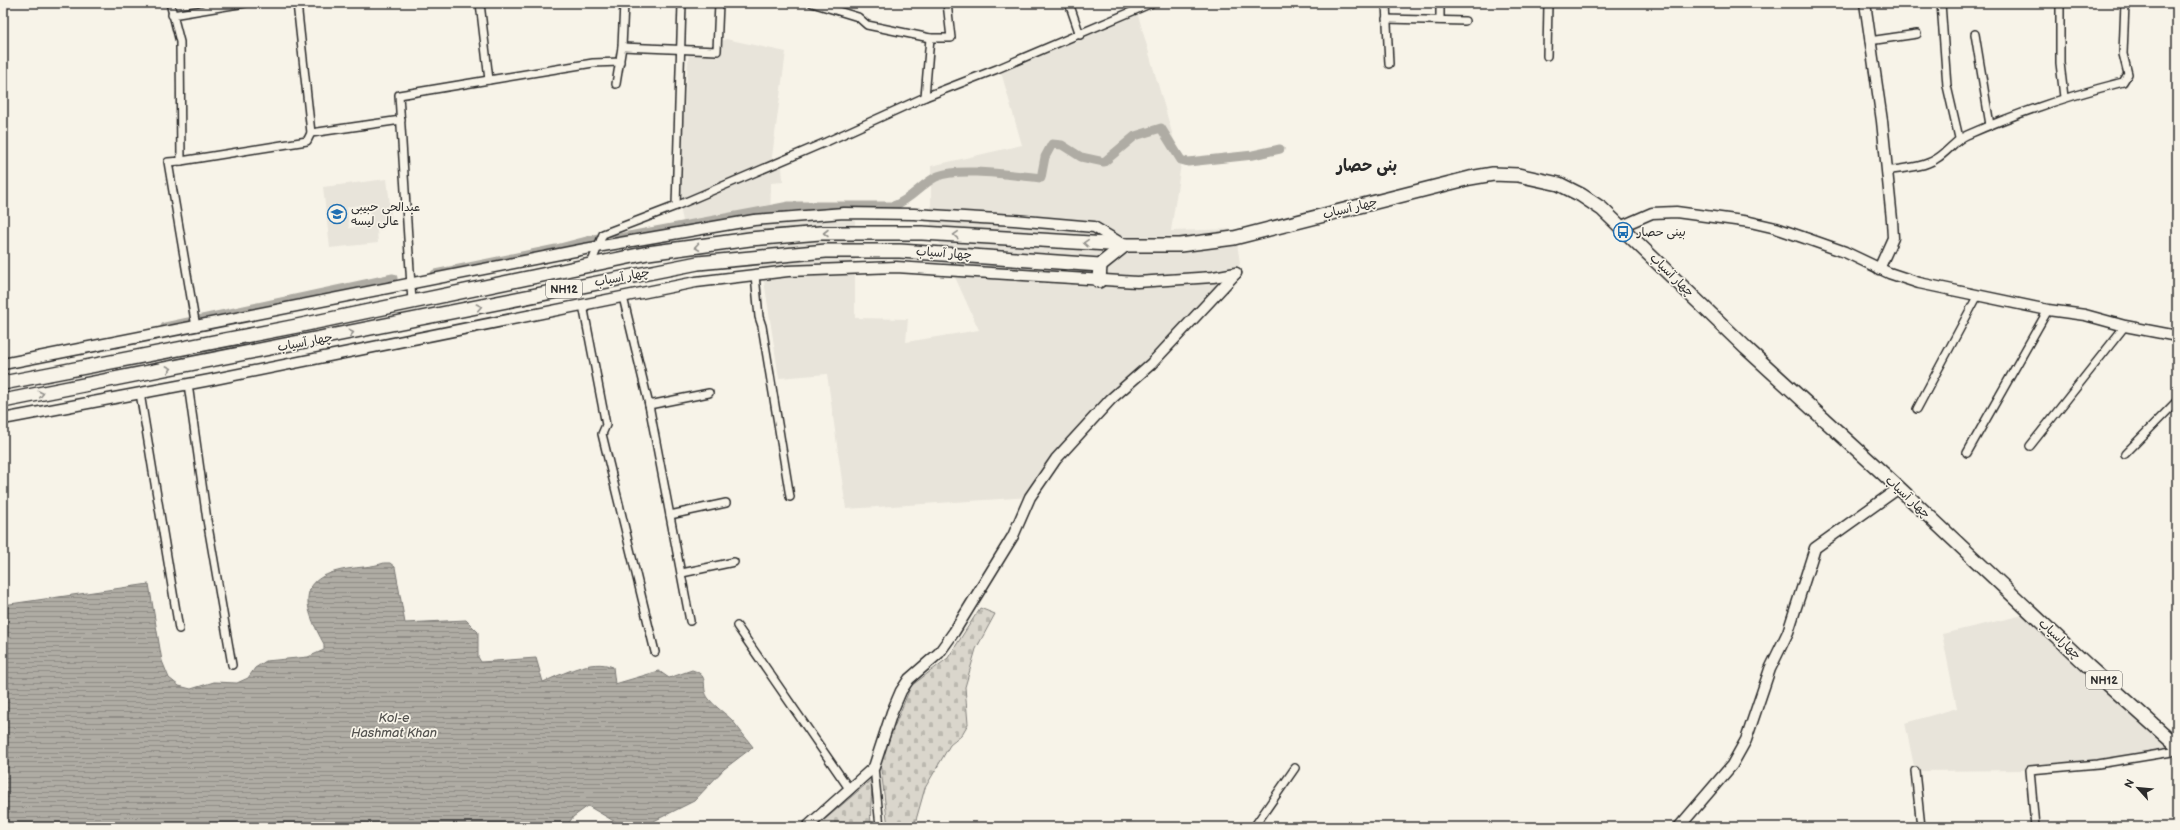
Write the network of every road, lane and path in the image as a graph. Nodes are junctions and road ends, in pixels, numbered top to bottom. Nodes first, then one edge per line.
1 (170, 3) edge
2 (244, 3) edge
3 (297, 3) edge
4 (480, 3) edge
5 (624, 3) edge
6 (682, 3) edge
7 (719, 3) edge
8 (812, 3) edge
9 (947, 3) edge
10 (1069, 3) edge
11 (1152, 3) edge
12 (1386, 3) edge
13 (1440, 3) edge
14 (1548, 3) edge
15 (1865, 3) edge
16 (1941, 3) edge
17 (2060, 3) edge
18 (2126, 3) edge
19 (1144, 4) edge
20 (204, 6) edge
21 (172, 15) junction
22 (1386, 19) junction
23 (1440, 20) junction
24 (1465, 21) dead end
25 (1917, 34) dead end
26 (1975, 34) dead end
27 (1080, 35) junction
28 (930, 38) junction
29 (1869, 41) junction
30 (622, 47) junction
31 (681, 49) junction
32 (1547, 56) dead end
33 (620, 62) junction
34 (1389, 64) dead end
35 (489, 80) junction
36 (616, 84) dead end
37 (925, 97) junction
38 (2064, 97) junction
39 (401, 120) junction
40 (1990, 125) junction
41 (311, 133) junction
42 (1959, 138) junction
43 (181, 161) junction
44 (1886, 171) junction
45 (676, 206) junction
46 (1622, 226) junction
47 (1125, 246) junction
48 (598, 247) junction
49 (591, 264) junction
50 (1100, 265) junction
51 (1879, 269) junction
52 (755, 275) junction
53 (1099, 281) junction
54 (410, 284) junction
55 (1978, 295) junction
56 (623, 297) junction
57 (412, 302) junction
58 (583, 305) junction
59 (2048, 310) junction
60 (196, 322) junction
61 (2126, 326) junction
62 (2177, 336) edge
63 (3, 364) edge
64 (3, 383) edge
65 (188, 384) junction
66 (140, 393) junction
67 (709, 394) dead end
68 (3, 401) edge
69 (2177, 401) edge
70 (649, 405) junction
71 (1917, 409) dead end
72 (3, 419) edge
73 (2030, 446) dead end
74 (1967, 452) dead end
75 (2125, 454) dead end
76 (1899, 488) junction
77 (790, 497) dead end
78 (726, 503) dead end
79 (670, 515) junction
80 (734, 562) dead end
81 (682, 573) junction
82 (2032, 613) joint
83 (690, 621) dead end
84 (737, 626) dead end
85 (179, 628) dead end
86 (655, 652) dead end
87 (232, 665) dead end
88 (2177, 746) edge
89 (874, 767) junction
90 (1295, 768) dead end
91 (1915, 771) dead end
92 (850, 790) junction
93 (807, 827) edge
94 (880, 827) edge
95 (1254, 827) edge
96 (1679, 827) edge
97 (1921, 827) edge
98 (2035, 827) edge

1 - 21 street
2 - 20 street
3 - 41 street
4 - 35 street
5 - 30 street
6 - 31 street
7 - 31 street
8 - 28 street
9 - 28 street
10 - 27 street
11 - 19 street
12 - 22 street
13 - 23 street
14 - 32 street
15 - 29 street
16 - 42 street
17 - 38 street
18 - 38 street
19 - 27 street
20 - 21 street
21 - 43 street
22 - 23 street
22 - 34 street
23 - 24 street
25 - 29 street
26 - 40 street
27 - 37 street
28 - 37 street
29 - 44 street
30 - 31 street
30 - 33 street
31 - 45 street
33 - 35 street
33 - 36 street
35 - 39 street
37 - 45 street
38 - 40 street
39 - 41 street
39 - 54 street
40 - 42 street
41 - 43 street
42 - 44 street
43 - 60 street
44 - 51 street
45 - 48 street
46 - 47 highway, چهار آسیاب / NH12
46 - 51 street
46 - 76 highway, چهار آسیاب / NH12
47 - 48 street
47 -> 49 highway, چهار آسیاب / NH12
47 - 50 highway
48 - 49 street
48 - 54 street
49 - 57 highway, چهار آسیاب / NH12
50 - 53 highway
68 -> 50 highway, چهار آسیاب / NH12
51 - 55 street
52 - 53 street
52 - 56 street
52 - 77 street
53 - 89 street
54 - 57 street
54 - 60 street
55 - 59 street
55 - 71 street
56 - 58 street
56 - 70 street
57 - 64 highway, چهار آسیاب / NH12
58 - 65 street
58 - 86 street
59 - 61 street
59 - 74 street
60 - 63 street
61 - 62 street
61 - 73 street
65 - 66 street
65 - 87 street
66 - 72 street
66 - 85 street
67 - 70 street
69 - 75 street
70 - 79 street
76 - 82 highway, چهار آسیاب / NH12
76 - 96 street
78 - 79 street
79 - 81 street
80 - 81 street
81 - 83 street
82 - 88 highway, چهاراسیاب / NH12
84 - 92 street
88 - 98 street
89 - 92 street
89 - 94 street
90 - 95 street
91 - 97 street
92 - 93 street

